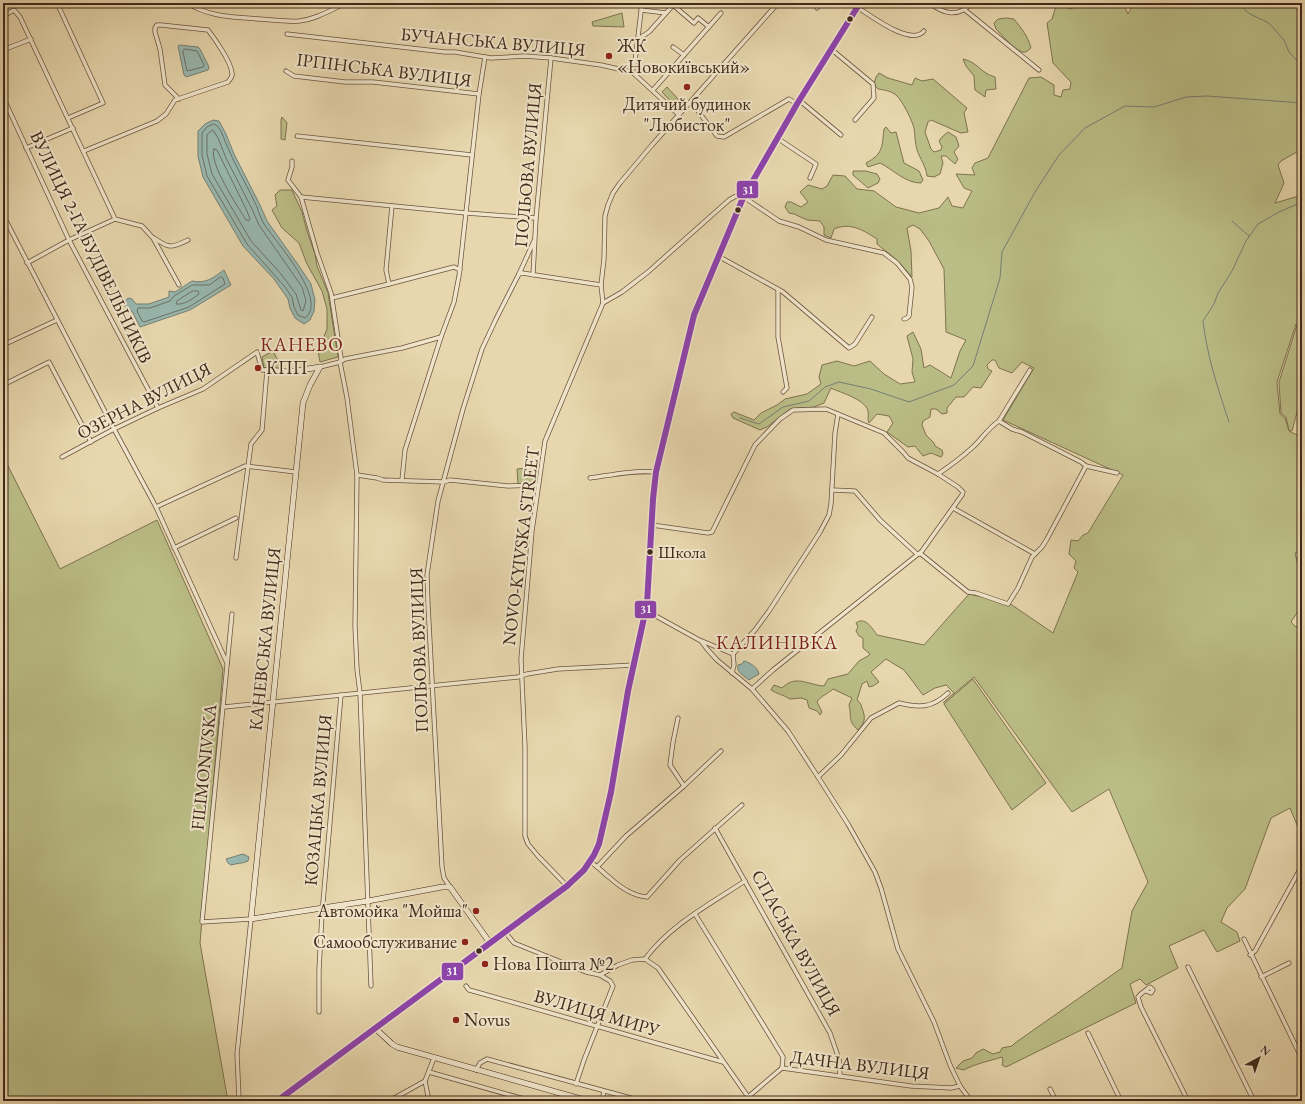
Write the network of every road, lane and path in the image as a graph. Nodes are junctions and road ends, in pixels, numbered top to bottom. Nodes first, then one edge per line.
1 (57, 3) edge
2 (187, 3) edge
3 (346, 3) edge
4 (642, 3) edge
5 (778, 3) edge
6 (821, 3) edge
7 (930, 3) edge
8 (971, 3) edge
9 (858, 5) edge
10 (817, 8) dead end
11 (641, 10) junction
12 (965, 10) junction
13 (666, 13) junction
14 (721, 13) dead end
15 (3, 16) edge
16 (709, 27) junction
17 (924, 31) dead end
18 (287, 34) dead end
19 (31, 38) junction
20 (638, 39) junction
21 (673, 47) dead end
22 (831, 49) junction
23 (3, 50) edge
24 (684, 56) junction
25 (485, 57) junction
26 (551, 58) junction
27 (1039, 70) dead end
28 (286, 71) dead end
29 (632, 72) junction
30 (653, 90) junction
31 (479, 94) junction
32 (3, 97) edge
33 (177, 100) junction
34 (690, 102) junction
35 (798, 102) junction
36 (679, 115) junction
37 (68, 118) junction
38 (855, 120) dead end
39 (73, 128) junction
40 (841, 135) dead end
41 (296, 136) dead end
42 (777, 138) junction
43 (26, 148) junction
44 (84, 151) junction
45 (472, 155) junction
46 (292, 160) dead end
47 (810, 178) dead end
48 (301, 197) junction
49 (743, 198) junction
50 (392, 206) junction
51 (466, 213) junction
52 (3, 215) edge
53 (536, 218) junction
54 (116, 219) junction
55 (153, 238) junction
56 (536, 238) junction
57 (69, 240) junction
58 (188, 240) dead end
59 (718, 256) junction
60 (27, 263) junction
61 (460, 270) junction
62 (519, 274) junction
63 (533, 275) junction
64 (572, 281) junction
65 (389, 284) junction
66 (179, 285) dead end
67 (601, 285) junction
68 (571, 286) dead end
69 (778, 288) junction
70 (332, 298) junction
71 (603, 303) junction
72 (872, 317) dead end
73 (904, 319) dead end
74 (57, 320) junction
75 (441, 337) junction
76 (3, 345) edge
77 (340, 362) junction
78 (320, 367) junction
79 (267, 370) junction
80 (1030, 370) dead end
81 (3, 384) edge
82 (783, 392) dead end
83 (158, 408) junction
84 (838, 414) junction
85 (999, 421) junction
86 (114, 429) junction
87 (91, 442) junction
88 (62, 457) dead end
89 (248, 466) junction
90 (1086, 466) junction
91 (296, 472) junction
92 (656, 472) junction
93 (1117, 473) dead end
94 (938, 474) junction
95 (357, 476) junction
96 (590, 478) dead end
97 (402, 480) junction
98 (444, 482) junction
99 (538, 485) junction
100 (832, 490) junction
101 (156, 507) junction
102 (953, 508) junction
103 (236, 518) dead end
104 (652, 525) junction
105 (174, 548) junction
106 (917, 554) junction
107 (1034, 554) junction
108 (236, 558) dead end
109 (646, 613) junction
110 (232, 614) dead end
111 (701, 641) junction
112 (733, 654) junction
113 (227, 663) junction
114 (634, 665) junction
115 (732, 673) junction
116 (521, 676) junction
117 (433, 685) junction
118 (752, 689) junction
119 (360, 693) junction
120 (948, 693) dead end
121 (341, 695) junction
122 (272, 702) junction
123 (224, 707) junction
124 (678, 718) dead end
125 (721, 751) dead end
126 (818, 777) junction
127 (684, 786) junction
128 (742, 805) dead end
129 (715, 828) junction
130 (590, 862) junction
131 (597, 867) junction
132 (1299, 871) dead end
133 (745, 881) junction
134 (567, 886) junction
135 (450, 888) junction
136 (368, 901) junction
137 (323, 907) junction
138 (695, 914) junction
139 (251, 919) junction
140 (202, 922) joint
141 (505, 932) junction
142 (1244, 939) dead end
143 (490, 943) junction
144 (1250, 955) junction
145 (645, 960) junction
146 (1289, 963) dead end
147 (1188, 967) dead end
148 (600, 975) junction
149 (1261, 977) junction
150 (372, 986) dead end
151 (466, 986) dead end
152 (1146, 991) dead end
153 (319, 1012) dead end
154 (597, 1026) junction
155 (375, 1028) junction
156 (1088, 1033) dead end
157 (434, 1058) junction
158 (1302, 1059) edge
159 (724, 1062) junction
160 (782, 1068) junction
161 (476, 1070) junction
162 (429, 1072) junction
163 (840, 1076) junction
164 (425, 1081) junction
165 (576, 1084) junction
166 (960, 1086) junction
167 (1050, 1089) dead end
168 (604, 1091) junction
169 (239, 1099) dead end
170 (748, 1099) edge
171 (277, 1101) edge
172 (389, 1101) edge
173 (429, 1101) edge
174 (531, 1101) edge
175 (588, 1101) edge
176 (602, 1101) edge
177 (642, 1101) edge
178 (751, 1101) edge
179 (971, 1101) edge
180 (1056, 1101) edge
181 (1121, 1101) edge
182 (1188, 1101) edge
183 (1254, 1101) edge

1 - 37 street
2 - 3 street
4 - 11 street
5 - 34 street, NOVO-KYIVSKA STREET
6 - 10 street
7 - 12 street
8 - 12 street
9 - 17 street
9 - 22 main road
11 - 13 street
11 - 20 street
12 - 27 street
13 - 16 street
13 - 20 street
14 - 16 street
15 - 19 street
16 - 24 street
18 - 25 street, БУЧАНСЬКА ВУЛИЦЯ
19 - 23 street
19 - 37 street
20 - 29 street
21 - 24 street
22 - 35 main road
22 - 38 street
24 - 30 street
25 - 26 street, БУЧАНСЬКА ВУЛИЦЯ
25 - 31 street
26 - 29 street, БУЧАНСЬКА ВУЛИЦЯ
26 - 53 street, ПОЛЬОВА ВУЛИЦЯ
28 - 31 street, ІРПІНСЬКА ВУЛИЦЯ
29 - 30 street, БУЧАНСЬКА ВУЛИЦЯ
30 - 36 street, БУЧАНСЬКА ВУЛИЦЯ
31 - 45 street
32 - 43 street, ВУЛИЦЯ 2-ГА БУДІВЕЛЬНИКІВ
33 - 33 street
33 - 44 street
34 - 35 street
34 - 36 street, NOVO-KYIVSKA STREET
35 - 40 street
35 - 42 main road
36 - 67 street, NOVO-KYIVSKA STREET
37 - 39 street
39 - 43 street
39 - 44 street
41 - 45 street
42 - 47 street
42 - 49 main road
43 - 57 street, ВУЛИЦЯ 2-ГА БУДІВЕЛЬНИКІВ
44 - 54 street
45 - 51 street
46 - 48 street
48 - 50 street
48 - 70 street
49 - 59 main road
49 - 71 street
49 - 73 street
50 - 51 street
50 - 65 street
51 - 53 street
51 - 61 street
52 - 60 street
53 - 56 street, ПОЛЬОВА ВУЛИЦЯ
54 - 55 street
54 - 57 street
55 - 58 street
55 - 66 street
56 - 62 street
56 - 63 street, ПОЛЬОВА ВУЛИЦЯ
57 - 60 street
57 - 83 street, ВУЛИЦЯ 2-ГА БУДІВЕЛЬНИКІВ
59 - 69 street
59 - 92 main road
60 - 74 street
61 - 65 street
61 - 75 street
62 - 63 street, ПОЛЬОВА ВУЛИЦЯ
62 - 98 street, ПОЛЬОВА ВУЛИЦЯ
63 - 64 street, ПОЛЬОВА ВУЛИЦЯ
64 - 67 street, ПОЛЬОВА ВУЛИЦЯ
64 - 68 street
65 - 70 street
67 - 71 street, NOVO-KYIVSKA STREET
69 - 72 street
69 - 82 street
70 - 77 street
71 - 99 street, NOVO-KYIVSKA STREET
74 - 76 street
74 - 86 street
75 - 77 street
75 - 97 street
77 - 78 street
77 - 95 street
78 - 79 street
78 - 91 street, КАНЕВСЬКА ВУЛИЦЯ
79 - 83 street, ОЗЕРНА ВУЛИЦЯ
79 - 89 street
80 - 85 street
81 - 87 street
83 - 86 street, ОЗЕРНА ВУЛИЦЯ
84 - 94 street
84 - 100 street
84 - 104 street
85 - 90 street
85 - 94 street
86 - 87 street, ОЗЕРНА ВУЛИЦЯ
86 - 101 street
87 - 88 street, ОЗЕРНА ВУЛИЦЯ
89 - 91 street
89 - 101 street
89 - 108 street
90 - 93 street
90 - 107 street
91 - 122 street, КАНЕВСЬКА ВУЛИЦЯ
92 - 96 street
92 - 104 main road
94 - 102 street
95 - 97 street
95 - 119 street
97 - 98 street
98 - 99 street
98 - 117 street, ПОЛЬОВА ВУЛИЦЯ
99 - 116 street, NOVO-KYIVSKA STREET
100 - 106 street
100 - 112 street
101 - 105 street
102 - 106 street
102 - 107 street
103 - 105 street
104 - 109 main road
105 - 113 street
106 - 107 street
106 - 118 street
109 - 111 street
109 - 114 main road
110 - 113 street, FILIMONIVSKA
111 - 112 street
111 - 115 street
112 - 115 street
113 - 123 street, FILIMONIVSKA
114 - 116 street
114 - 130 main road
115 - 118 street
116 - 117 street
116 - 134 street, NOVO-KYIVSKA STREET
117 - 119 street
117 - 135 street, ПОЛЬОВА ВУЛИЦЯ
118 - 126 street
119 - 121 street
119 - 136 street
120 - 126 street
121 - 122 street
121 - 137 street, КОЗАЦЬКА ВУЛИЦЯ
122 - 123 street
122 - 139 street, КАНЕВСЬКА ВУЛИЦЯ
123 - 140 street, FILIMONIVSKA
124 - 127 street
125 - 127 street
126 - 166 street
127 - 131 street
128 - 129 street
129 - 131 street
129 - 133 street, СПАСЬКА ВУЛИЦЯ
130 - 131 street
130 - 134 main road
132 - 144 street
133 - 138 street
133 - 163 street, СПАСЬКА ВУЛИЦЯ
134 - 141 main road
135 - 136 street, КОЗАЦЬКА ВУЛИЦЯ
135 - 143 street, ПОЛЬОВА ВУЛИЦЯ
136 - 137 street, КОЗАЦЬКА ВУЛИЦЯ
136 - 150 street
137 - 139 street, КОЗАЦЬКА ВУЛИЦЯ
137 - 153 street, КОЗАЦЬКА ВУЛИЦЯ
138 - 145 street
138 - 160 street
139 - 140 street, КОЗАЦЬКА ВУЛИЦЯ
139 - 169 street
141 - 143 main road
141 - 148 street
142 - 144 street
143 - 155 main road
144 - 149 street
145 - 148 street
145 - 159 street
146 - 149 street
147 - 183 street
148 - 154 street
149 - 158 street
151 - 154 street, ВУЛИЦЯ МИРУ
152 - 182 street
154 - 159 street, ВУЛИЦЯ МИРУ
154 - 165 street
155 - 157 street
155 - 171 main road
156 - 181 street
157 - 161 street
157 - 162 street
159 - 170 street
160 - 163 street, ДАЧНА ВУЛИЦЯ
160 - 170 street, ДАЧНА ВУЛИЦЯ
161 - 165 street
161 - 175 street
162 - 164 street
162 - 174 street
163 - 166 street, ДАЧНА ВУЛИЦЯ
164 - 172 street
164 - 173 street
165 - 168 street
166 - 179 street
167 - 180 street
168 - 176 street
168 - 177 street
170 - 178 street

